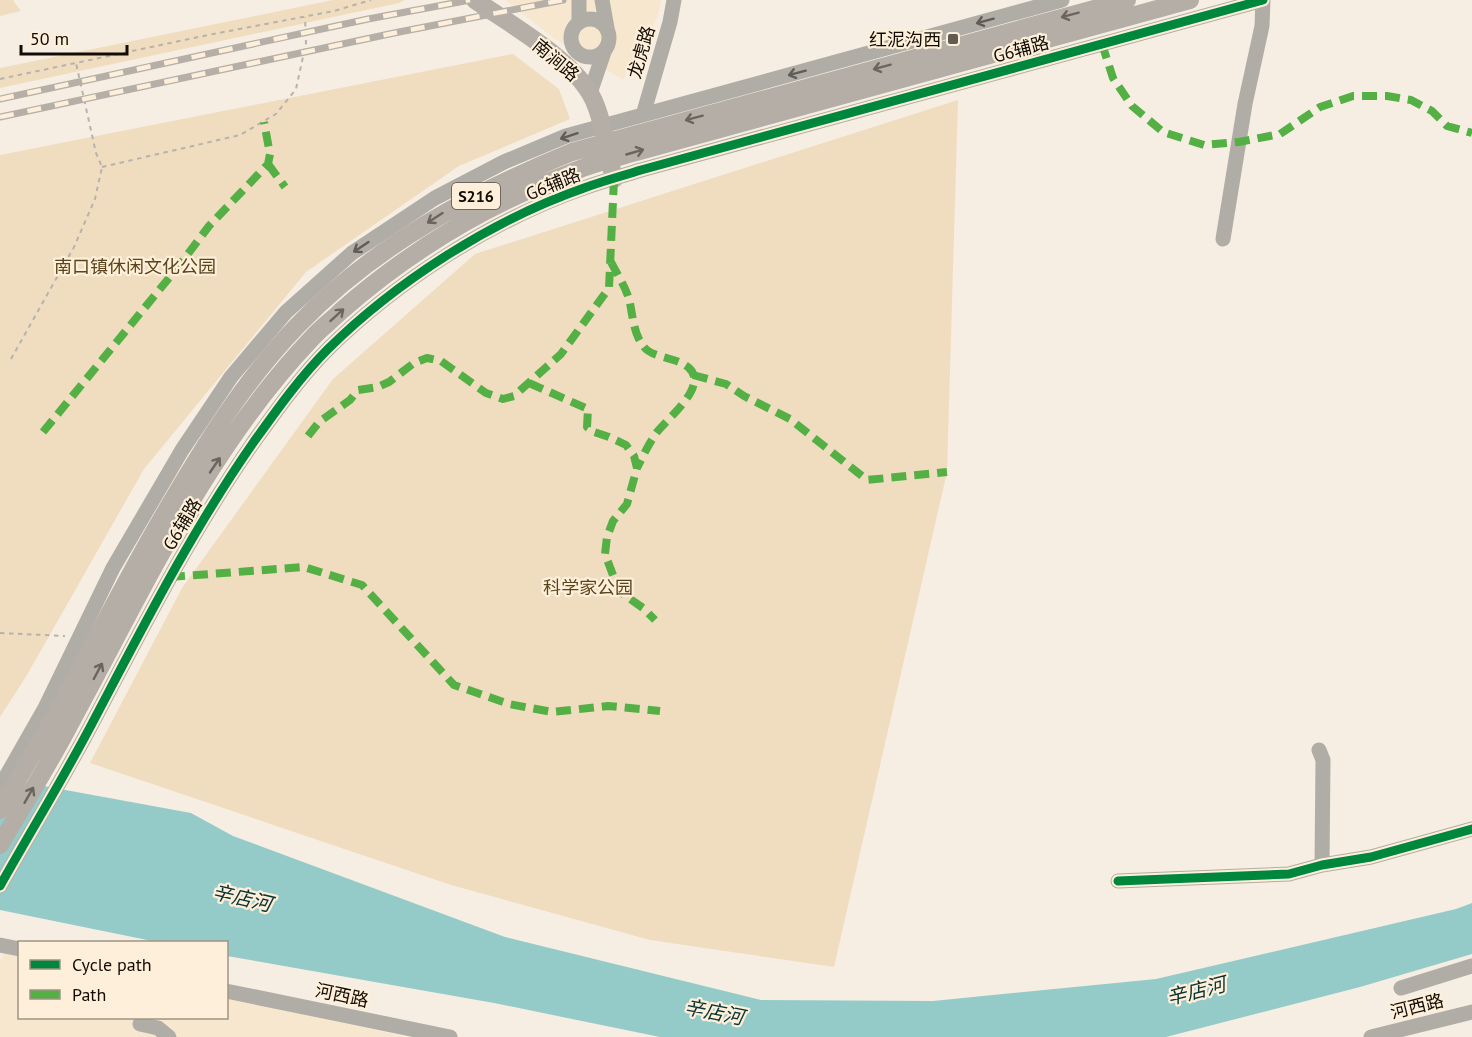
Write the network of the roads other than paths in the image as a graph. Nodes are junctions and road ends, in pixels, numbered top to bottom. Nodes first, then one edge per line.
1 (475, 0) edge
2 (579, 0) edge
3 (602, 0) edge
4 (674, 0) edge
5 (1062, 0) edge
6 (1127, 0) edge
7 (1190, 0) edge
8 (1263, 0) edge
9 (579, 22) junction
10 (607, 28) junction
11 (572, 44) junction
12 (604, 52) junction
13 (563, 62) junction
14 (590, 93) junction
15 (643, 115) junction
16 (605, 143) junction
17 (614, 179) junction
18 (1223, 239) dead end
19 (57, 715) junction
20 (1319, 750) dead end
21 (0, 786) edge
22 (0, 810) edge
23 (1472, 829) edge
24 (0, 845) edge
25 (1322, 865) junction
26 (1118, 881) dead end
27 (0, 886) edge
28 (0, 945) edge
29 (18, 949) edge
30 (1472, 966) edge
31 (1401, 988) dead end
32 (228, 991) edge
33 (1472, 1012) edge
34 (141, 1024) dead end
35 (167, 1036) edge
36 (450, 1037) edge
37 (1371, 1037) edge

1 - 13 main road, 南涧路
2 - 9 street
3 - 10 street
4 - 15 street, 龙虎路
5 -> 15 street, G6辅路 / S216
6 -> 16 main road, G6辅路 / S216
16 -> 7 main road, G6辅路 / S216
8 - 17 street, G6辅路 / S216
8 - 18 street
9 - 10 street
9 - 11 street
10 - 12 street
11 - 12 street
11 - 13 street
12 - 14 street
13 - 14 main road, 南涧路
14 - 16 main road, 南涧路
15 - 16 street, G6辅路 / S216
16 - 17 main road, 南涧路
16 - 19 main road, G6辅路 / S216
16 -> 19 street, G6辅路 / S216
17 - 27 street, G6辅路 / S216
19 - 21 street
19 - 22 main road, G6辅路 / S216
24 -> 19 main road, G6辅路 / S216
20 - 25 street
23 - 25 street
25 - 26 street
28 - 29 street
30 - 31 street
32 - 36 street, 河西路
33 - 37 street, 河西路
34 - 35 street

